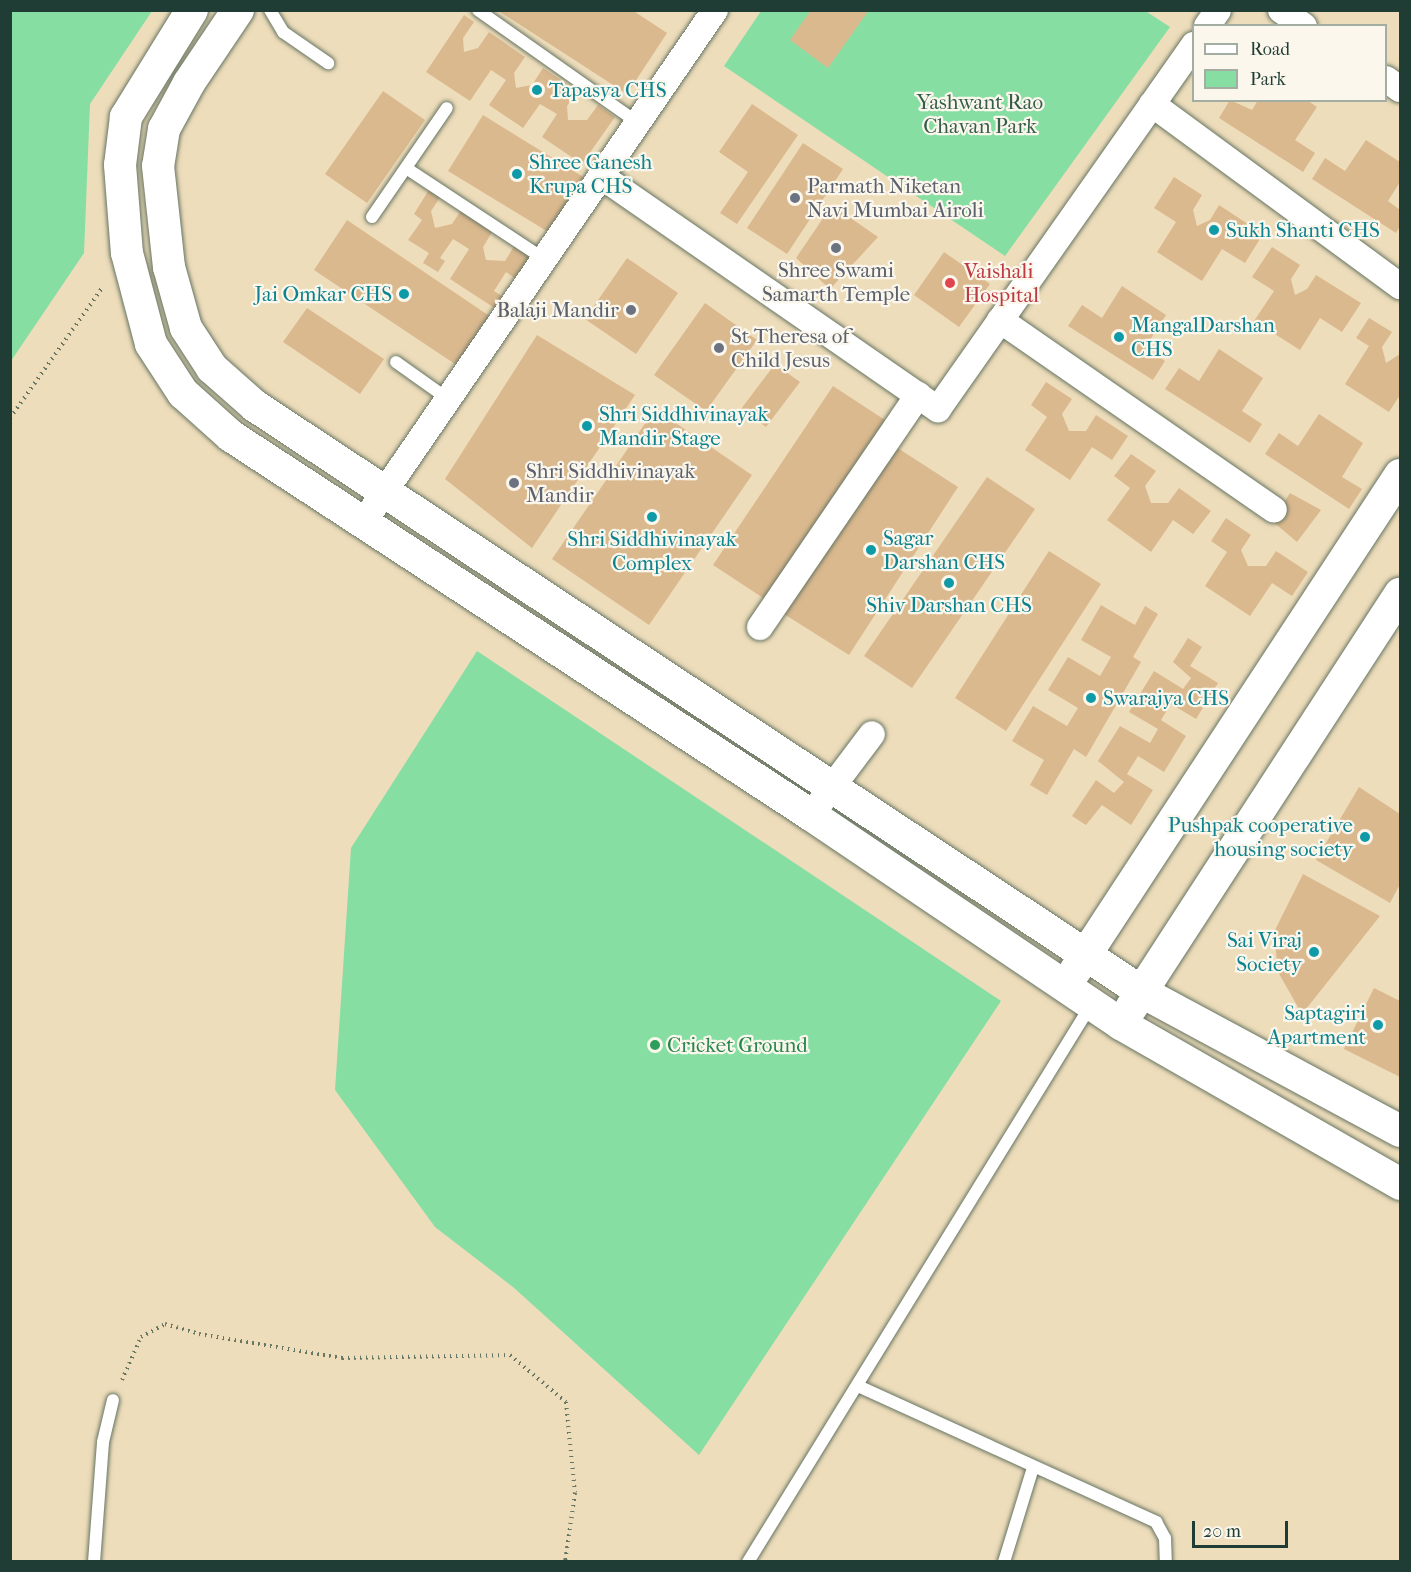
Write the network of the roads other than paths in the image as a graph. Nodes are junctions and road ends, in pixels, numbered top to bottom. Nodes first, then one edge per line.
1 (192, 10) edge
2 (238, 10) edge
3 (270, 10) edge
4 (478, 10) edge
5 (715, 10) edge
6 (1218, 10) edge
7 (1281, 10) edge
8 (1208, 24) edge
9 (1301, 24) edge
10 (1192, 48) edge
11 (328, 63) dead end
12 (1387, 80) edge
13 (1401, 89) edge
14 (1152, 104) junction
15 (447, 108) dead end
16 (638, 123) junction
17 (406, 168) junction
18 (601, 176) junction
19 (372, 217) dead end
20 (544, 259) junction
21 (1401, 286) edge
22 (1000, 320) junction
23 (396, 362) dead end
24 (918, 395) junction
25 (448, 399) junction
26 (1401, 475) edge
27 (384, 492) junction
28 (1274, 510) dead end
29 (363, 523) junction
30 (1401, 594) edge
31 (760, 627) dead end
32 (872, 734) dead end
33 (832, 784) junction
34 (811, 815) junction
35 (1086, 955) junction
36 (1065, 987) junction
37 (1142, 992) junction
38 (1092, 1004) junction
39 (1121, 1024) junction
40 (1401, 1131) edge
41 (1401, 1184) edge
42 (858, 1386) junction
43 (113, 1400) road end
44 (1033, 1468) junction
45 (94, 1562) edge
46 (748, 1562) edge
47 (1004, 1562) edge
48 (1166, 1562) edge

1 - 29 street
2 - 27 street
3 - 11 lane
4 - 16 lane
5 - 16 street
6 - 8 street
7 - 9 street
10 - 14 street
12 - 13 street
14 - 21 street
14 - 22 street
15 - 17 lane
16 - 18 street
17 - 19 lane
17 - 20 lane
18 - 20 street
18 - 24 street
20 - 25 street
22 - 24 street
22 - 28 street
23 - 25 lane
24 - 31 street
25 - 27 street
26 - 35 street
27 - 29 street
27 - 33 street
29 - 34 street
30 - 37 street
32 - 33 street
33 - 34 street
33 - 35 street
34 - 36 street
35 - 36 street
35 - 37 street
36 - 38 street
37 - 39 street
37 - 40 street
38 - 39 street
38 - 42 lane
39 - 41 street
42 - 44 lane
42 - 46 lane
43 - 45 lane
44 - 47 lane
44 - 48 lane

